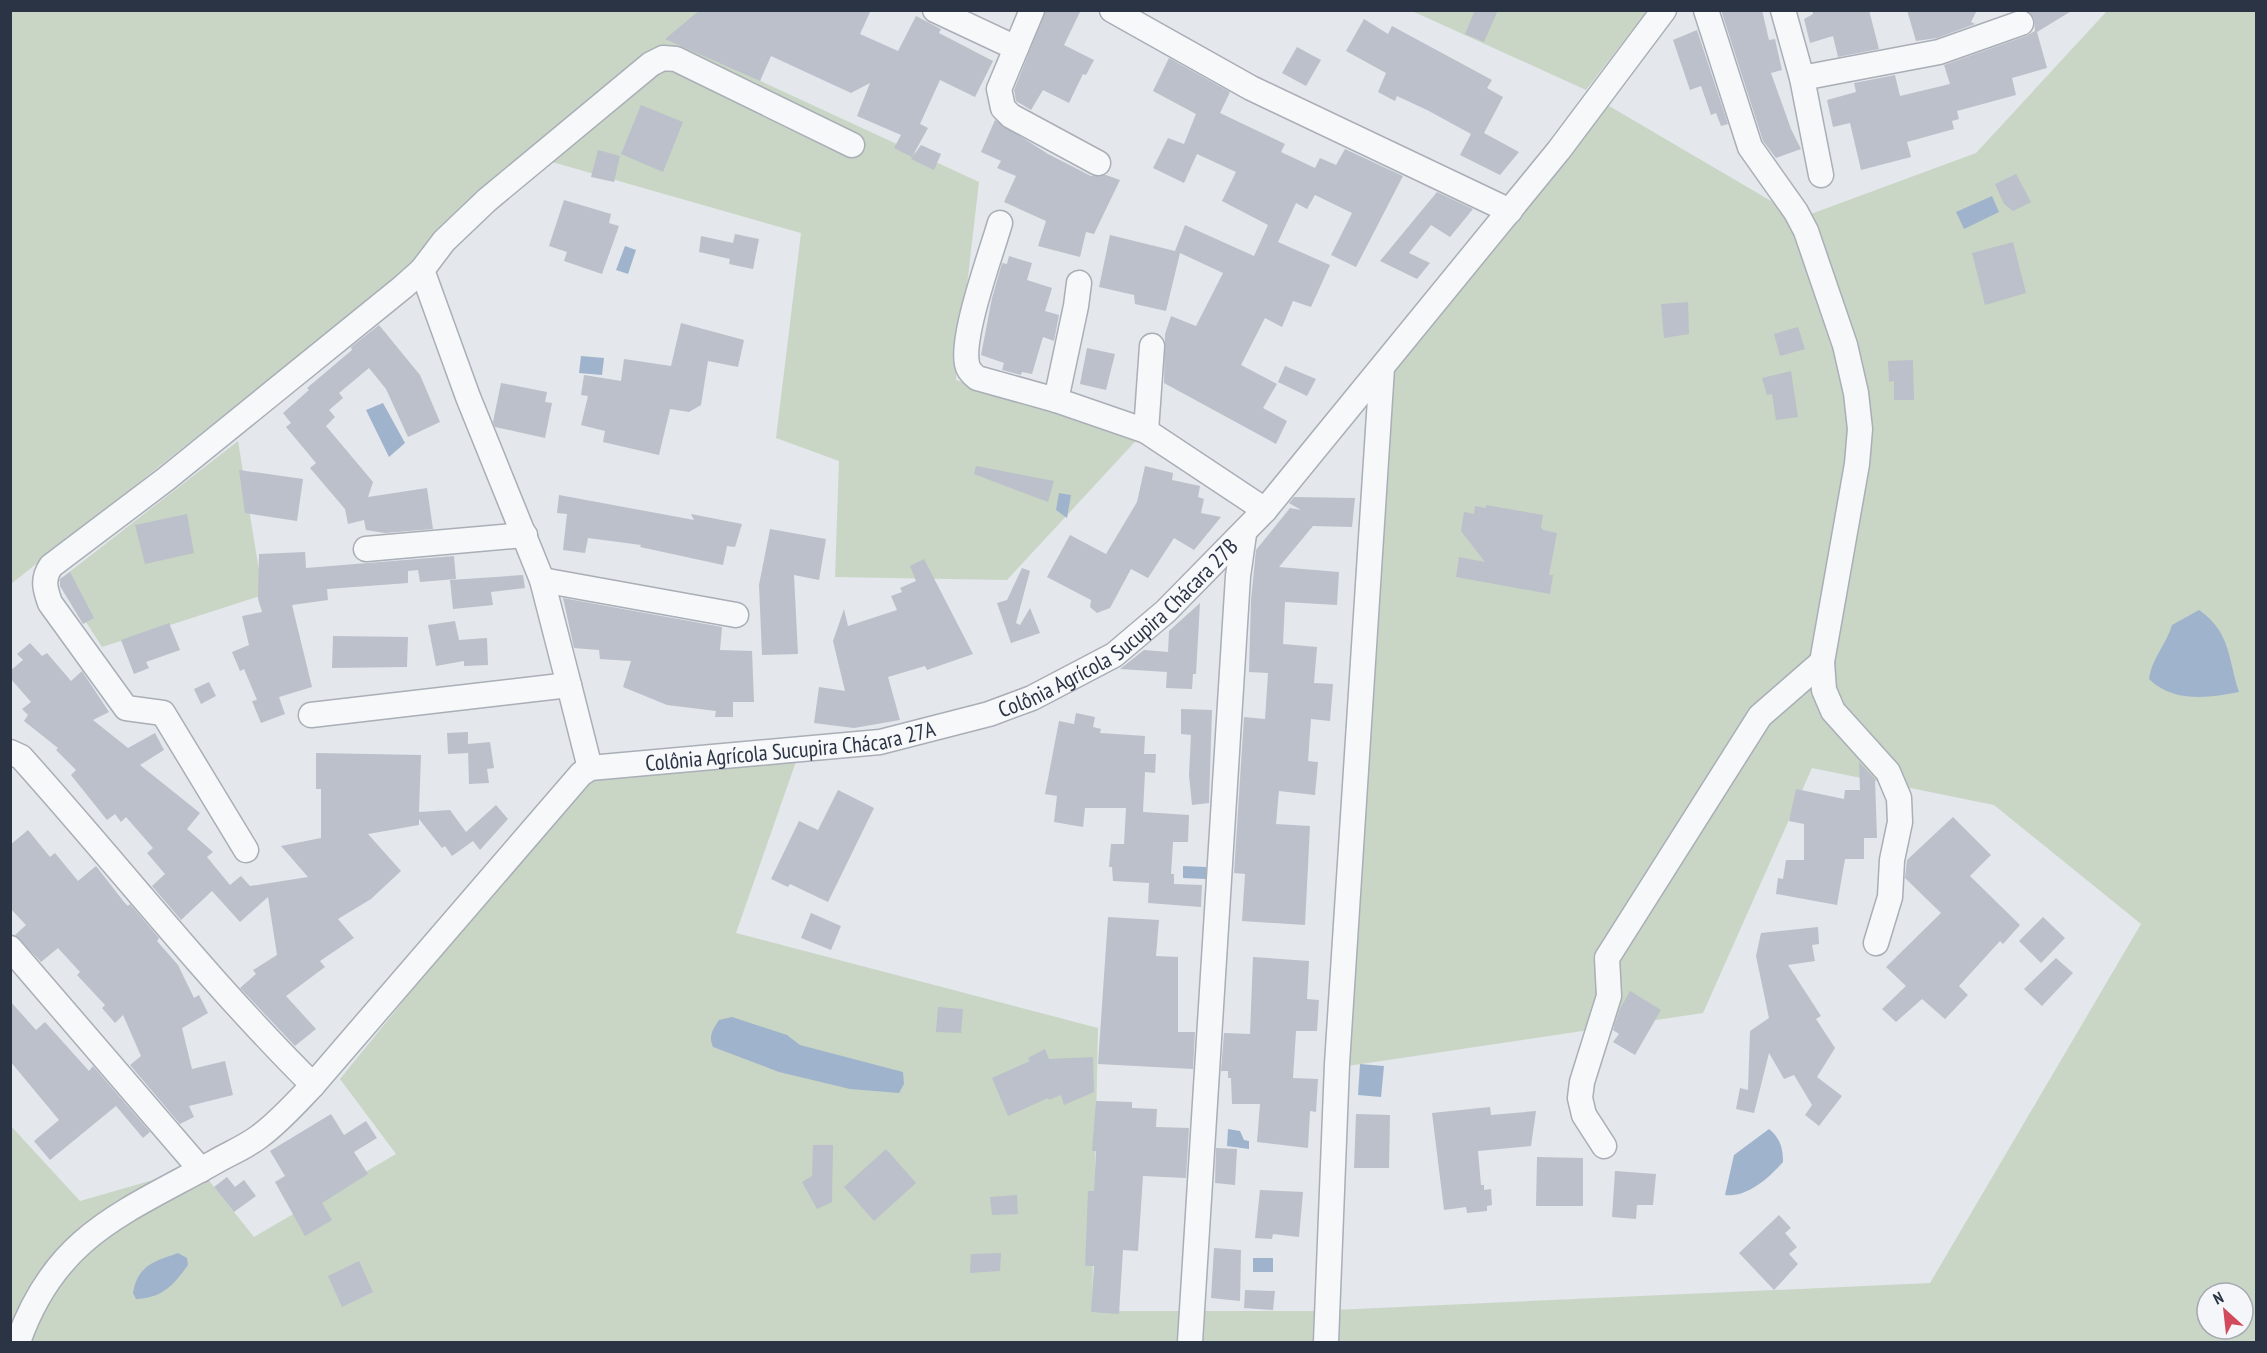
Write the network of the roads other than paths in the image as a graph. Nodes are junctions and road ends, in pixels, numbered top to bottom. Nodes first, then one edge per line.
1 (935, 10) edge
2 (1032, 10) edge
3 (1112, 10) edge
4 (1664, 10) edge
5 (1706, 10) edge
6 (1783, 10) edge
7 (2022, 23) dead end
8 (1016, 48) junction
9 (1802, 78) junction
10 (852, 145) dead end
11 (1098, 163) dead end
12 (1821, 175) dead end
13 (1510, 211) junction
14 (1000, 223) dead end
15 (422, 270) junction
16 (1078, 283) dead end
17 (1152, 346) dead end
18 (1382, 368) junction
19 (1056, 400) junction
20 (1146, 431) junction
21 (1265, 510) junction
22 (525, 534) junction
23 (1244, 534) junction
24 (366, 549) dead end
25 (542, 580) junction
26 (736, 615) dead end
27 (1822, 662) junction
28 (569, 685) junction
29 (989, 714) joint
30 (310, 715) dead end
31 (10, 752) edge
32 (590, 768) junction
33 (246, 850) dead end
34 (1876, 943) dead end
35 (10, 948) edge
36 (313, 1085) junction
37 (1604, 1146) dead end
38 (201, 1170) junction
39 (18, 1342) edge
40 (1190, 1342) edge
41 (1326, 1342) edge

1 - 8 street
2 - 8 street
3 - 13 street
4 - 13 street, Colônia Agrícola Sucupira Chácara 27B
5 - 27 street
6 - 9 street
7 - 9 street
8 - 11 street
9 - 12 street
10 - 15 street
13 - 18 street, Colônia Agrícola Sucupira Chácara 27B
14 - 19 street
15 - 22 street
15 - 33 street
16 - 19 street
17 - 20 street
18 - 21 street, Colônia Agrícola Sucupira Chácara 27B
18 - 41 street
19 - 20 street
20 - 21 street
21 - 23 street, Colônia Agrícola Sucupira Chácara 27B
22 - 24 street
22 - 25 street
23 - 29 street, Colônia Agrícola Sucupira Chácara 27B
23 - 40 street
25 - 26 street
25 - 28 street
27 - 34 street
27 - 37 street
28 - 30 street
28 - 32 street
29 - 32 street, Colônia Agrícola Sucupira Chácara 27A
31 - 36 street
32 - 36 street
35 - 38 street
36 - 38 street
38 - 39 street

